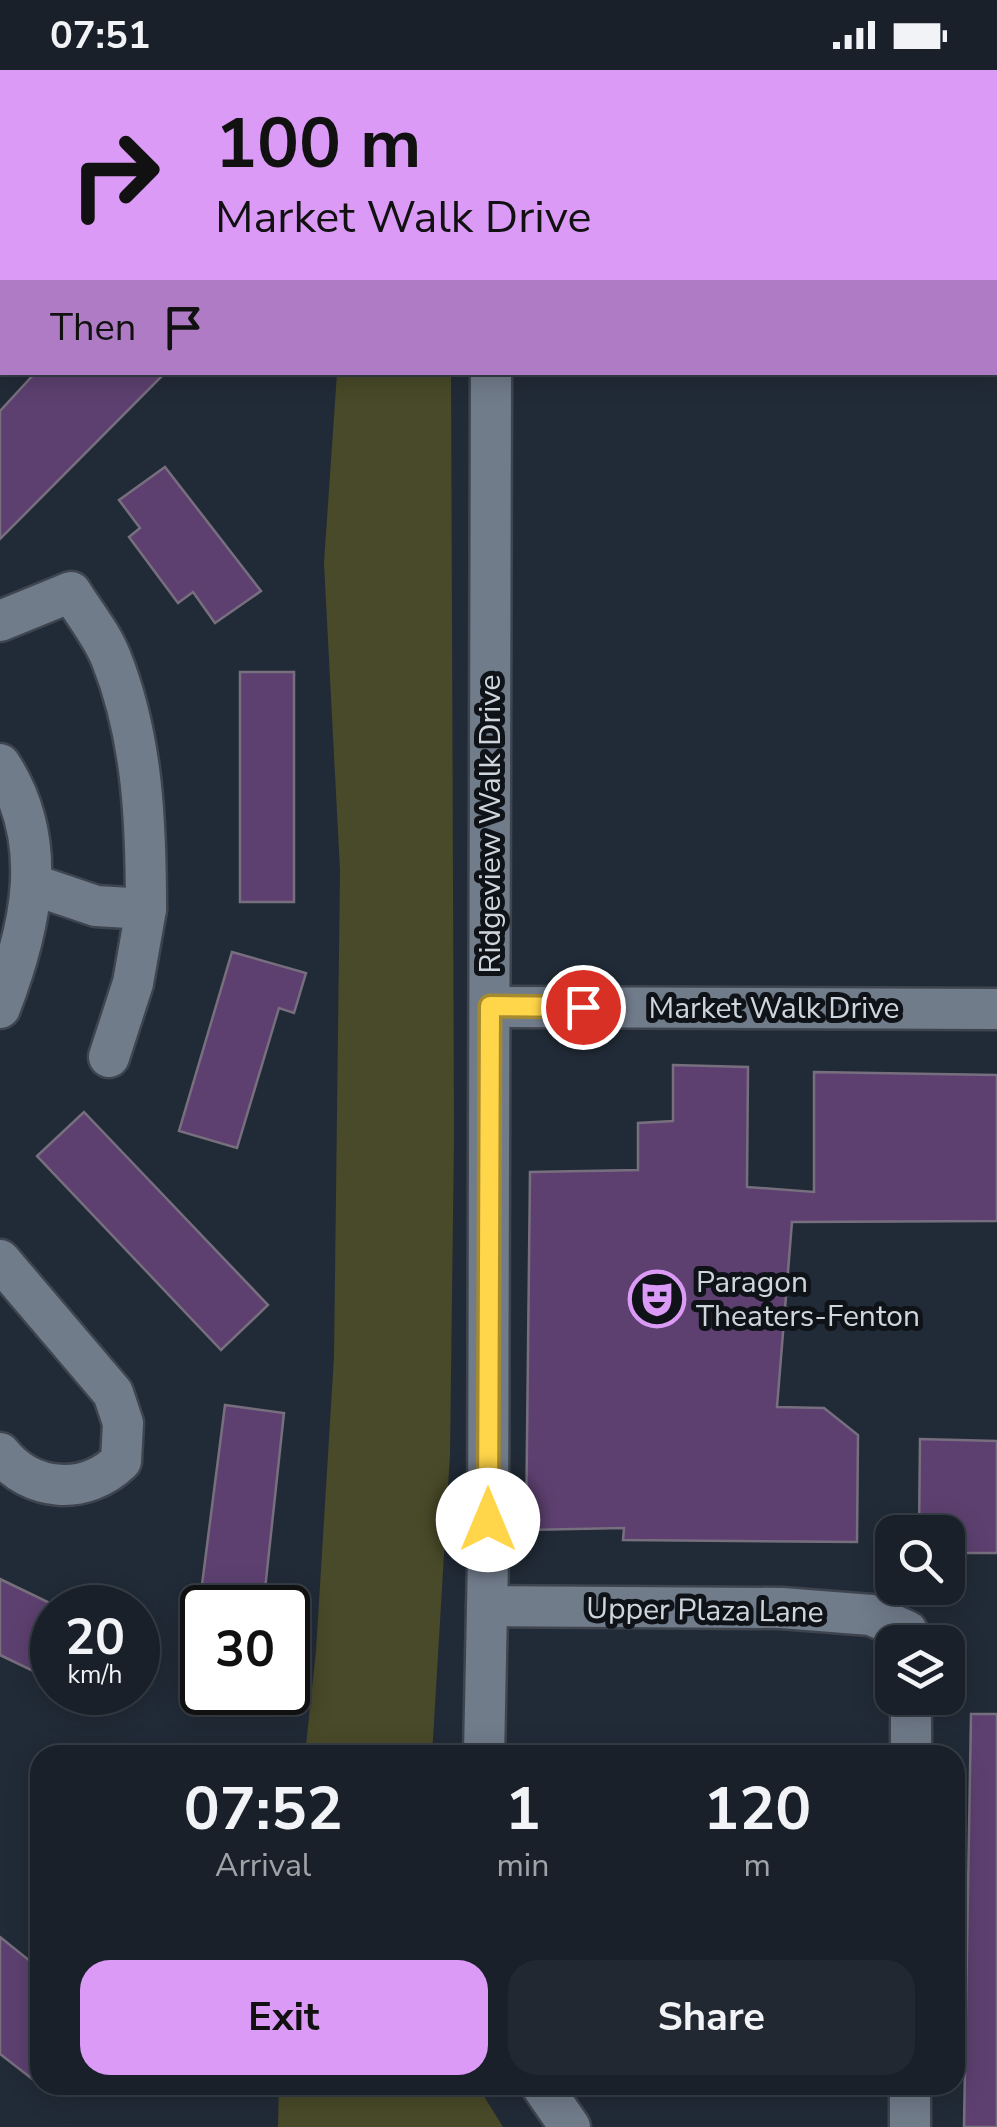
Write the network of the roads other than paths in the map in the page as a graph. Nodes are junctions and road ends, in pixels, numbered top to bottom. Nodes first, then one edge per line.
1 (491, 375) edge
2 (0, 621) edge
3 (0, 764) edge
4 (34, 885) junction
5 (146, 908) junction
6 (490, 1006) junction
7 (0, 1008) edge
8 (997, 1010) edge
9 (109, 1058) dead end
10 (0, 1260) edge
11 (0, 1453) edge
12 (487, 1606) junction
13 (894, 1625) edge
14 (910, 1715) edge
15 (484, 1745) edge
16 (911, 1745) edge
17 (548, 2095) edge
18 (910, 2095) edge
19 (570, 2127) edge
20 (910, 2127) edge

1 - 6 street, Ridgeview Walk Drive
2 - 5 street
3 - 4 street
4 - 5 street
4 - 7 street
5 - 9 street
6 - 8 street, Market Walk Drive
6 - 12 street, Ridgeview Walk Drive
10 - 11 street
12 - 13 street, Upper Plaza Lane
12 - 15 street, Ridgeview Walk Drive
14 - 16 street
17 - 19 street
18 - 20 street

